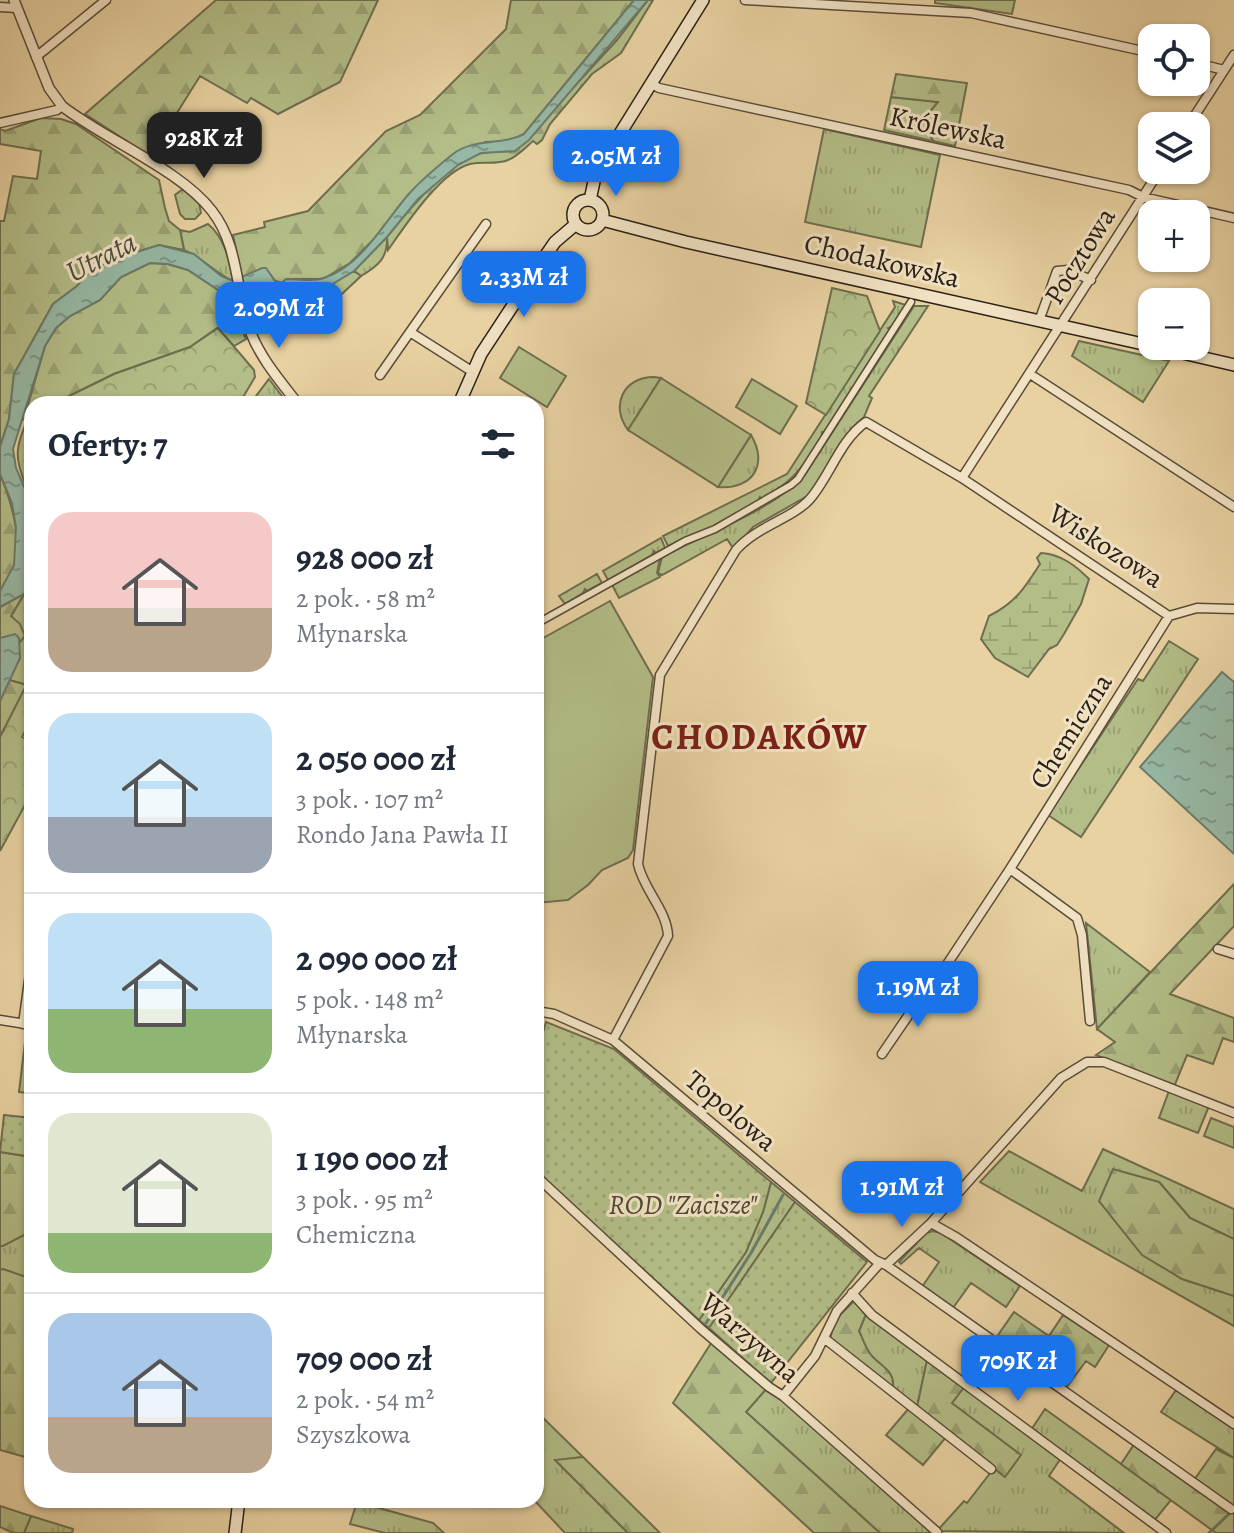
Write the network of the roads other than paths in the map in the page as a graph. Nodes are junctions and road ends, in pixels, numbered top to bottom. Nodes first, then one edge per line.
1 (106, 0) edge
2 (703, 0) edge
3 (745, 0) edge
4 (15, 4) edge
5 (879, 4) edge
6 (0, 7) edge
7 (1138, 50) edge
8 (1234, 55) edge
9 (36, 57) junction
10 (1210, 66) edge
11 (1224, 70) junction
12 (652, 84) junction
13 (62, 106) junction
14 (1197, 112) edge
15 (0, 123) edge
16 (1151, 184) edge
17 (1143, 197) junction
18 (590, 200) junction
19 (1234, 218) edge
20 (602, 220) junction
21 (486, 224) dead end
22 (576, 224) junction
23 (1091, 280) junction
24 (911, 302) dead end
25 (1039, 321) junction
26 (1062, 326) junction
27 (410, 332) junction
28 (1138, 343) edge
29 (1210, 359) edge
30 (1234, 365) edge
31 (473, 372) junction
32 (1030, 374) junction
33 (380, 375) dead end
34 (292, 396) edge
35 (462, 396) edge
36 (962, 478) junction
37 (1234, 507) edge
38 (1234, 609) edge
39 (1169, 616) junction
40 (544, 620) edge
41 (1010, 869) junction
42 (1218, 949) dead end
43 (1234, 954) edge
44 (544, 1012) edge
45 (0, 1020) edge
46 (1090, 1021) dead end
47 (24, 1023) edge
48 (613, 1040) junction
49 (882, 1054) dead end
50 (1234, 1113) edge
51 (544, 1183) edge
52 (931, 1223) junction
53 (883, 1264) junction
54 (852, 1293) junction
55 (824, 1338) junction
56 (783, 1396) junction
57 (1234, 1424) edge
58 (991, 1469) dead end
59 (238, 1508) edge
60 (1231, 1509) dead end
61 (937, 1532) edge
62 (235, 1533) edge
63 (1166, 1533) edge

1 - 9 street
2 - 12 main road
3 - 5 street
4 - 6 street
4 - 9 street
5 - 7 street
8 - 11 street
9 - 13 street
10 - 11 street
11 - 14 street
12 - 17 street, Królewska
12 - 18 main road
13 - 15 street
13 - 34 street
16 - 17 street, Pocztowa
17 - 19 street, Królewska
17 - 23 street, Pocztowa
18 - 20 main road
18 - 22 main road
20 - 22 main road
20 - 25 main road, Chodakowska
21 - 27 street
22 - 31 main road
23 - 25 street
23 - 26 street, Pocztowa
24 - 40 street
25 - 26 main road, Chodakowska
26 - 28 main road, Chodakowska
26 - 32 street, Pocztowa
27 - 31 street
27 - 33 street
29 - 30 main road, Chodakowska
31 - 35 main road
32 - 36 street, Pocztowa
32 - 37 street
36 - 39 street, Wiskozowa
36 - 48 street, Wiskozowa
38 - 39 street, Wiskozowa
39 - 41 street, Chemiczna
41 - 46 street
41 - 49 street, Chemiczna
42 - 43 street
44 - 48 street, Topolowa
45 - 47 street
48 - 53 street, Topolowa
50 - 52 street
51 - 56 street, Warzywna
52 - 53 street
52 - 57 street
53 - 54 street
53 - 60 street, Topolowa
54 - 55 street
54 - 63 street
55 - 56 street
55 - 58 street
56 - 61 street, Warzywna
59 - 62 main road

